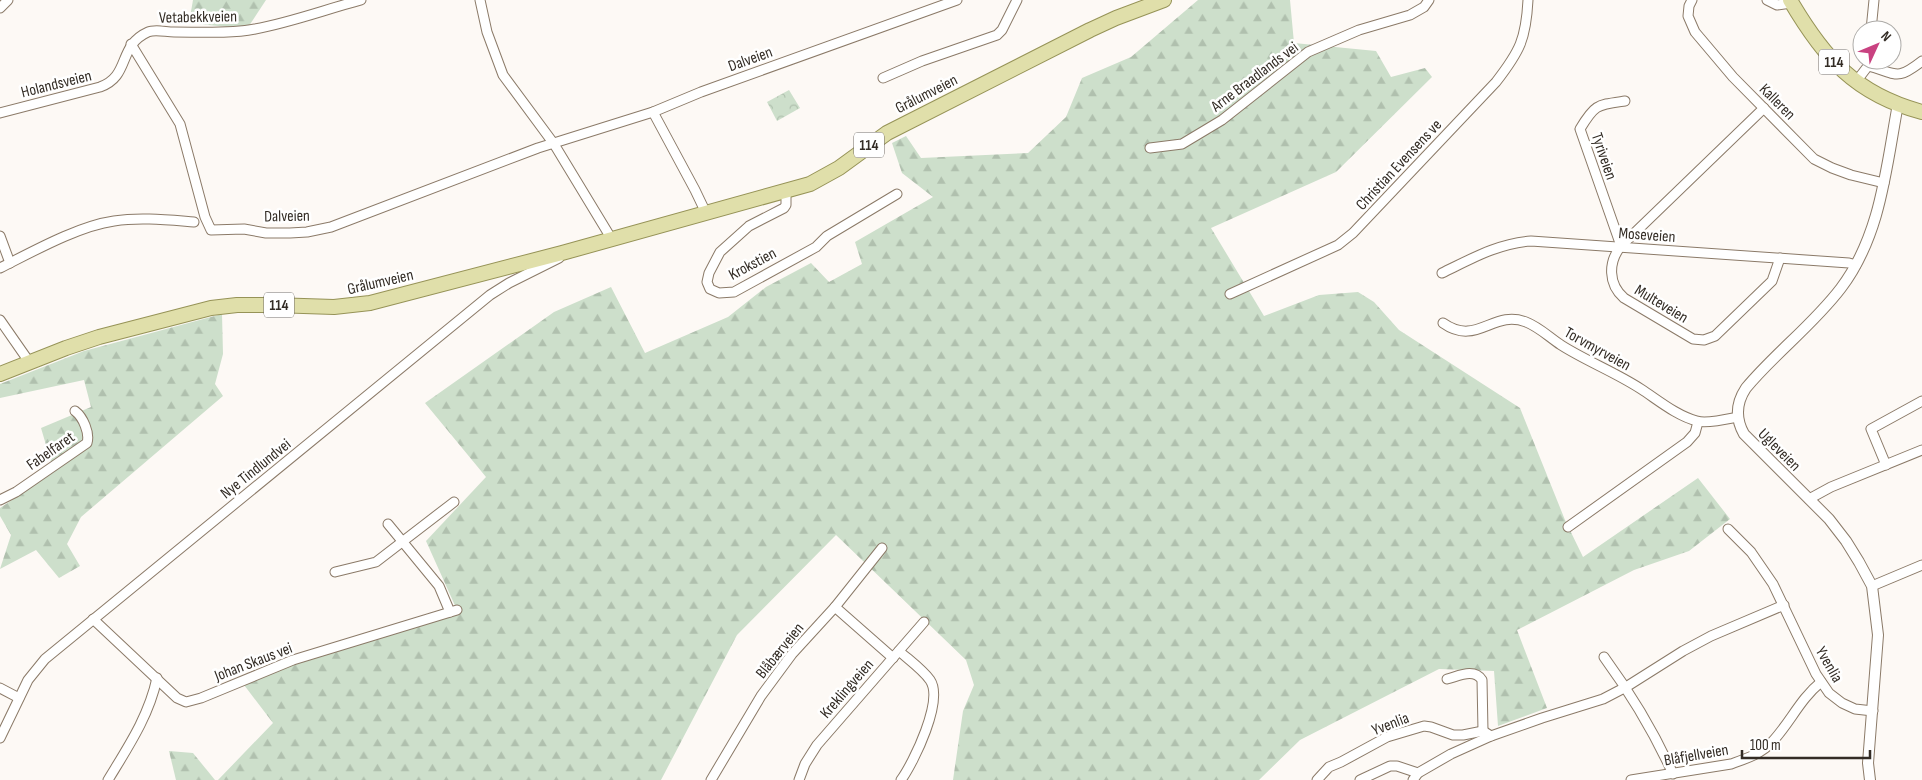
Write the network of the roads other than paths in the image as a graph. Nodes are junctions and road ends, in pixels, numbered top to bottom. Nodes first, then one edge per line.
1 (8, 0) edge
2 (362, 0) edge
3 (480, 0) edge
4 (957, 0) edge
5 (1017, 0) edge
6 (1164, 0) edge
7 (1429, 0) edge
8 (1528, 0) edge
9 (1692, 0) edge
10 (1767, 0) edge
11 (1874, 0) edge
12 (1791, 1) edge
13 (0, 8) edge
14 (1872, 20) edge
15 (131, 44) junction
16 (1922, 61) edge
17 (1864, 70) edge
18 (1884, 70) edge
19 (883, 78) dead end
20 (1856, 82) junction
21 (1625, 101) dead end
22 (1898, 104) junction
23 (1764, 108) junction
24 (0, 112) edge
25 (653, 112) junction
26 (1922, 112) edge
27 (554, 144) junction
28 (1150, 148) dead end
29 (1884, 183) junction
30 (786, 191) junction
31 (897, 194) dead end
32 (706, 213) junction
33 (194, 222) dead end
34 (608, 232) dead end
35 (0, 236) edge
36 (1621, 246) junction
37 (562, 253) junction
38 (1780, 258) junction
39 (10, 263) junction
40 (1856, 265) junction
41 (0, 268) edge
42 (1442, 272) dead end
43 (1230, 294) dead end
44 (0, 320) edge
45 (1443, 323) dead end
46 (30, 363) junction
47 (0, 374) edge
48 (1922, 400) edge
49 (75, 411) dead end
50 (1738, 417) junction
51 (1698, 422) junction
52 (1922, 450) edge
53 (1886, 465) junction
54 (1809, 499) junction
55 (0, 500) edge
56 (454, 502) dead end
57 (388, 524) dead end
58 (1568, 527) dead end
59 (1728, 529) dead end
60 (403, 542) junction
61 (882, 548) dead end
62 (1922, 565) edge
63 (335, 572) dead end
64 (1872, 586) junction
65 (1784, 605) junction
66 (835, 607) junction
67 (93, 619) junction
68 (924, 622) dead end
69 (896, 655) junction
70 (1604, 657) dead end
71 (157, 678) junction
72 (1447, 679) dead end
73 (1821, 682) junction
74 (1626, 687) junction
75 (0, 688) edge
76 (19, 698) junction
77 (1873, 712) junction
78 (1487, 734) junction
79 (0, 738) edge
80 (1673, 774) junction
81 (1415, 776) edge
82 (108, 780) edge
83 (711, 780) edge
84 (799, 780) edge
85 (901, 780) edge
86 (1317, 780) edge
87 (1360, 780) edge
88 (1631, 780) edge
89 (1870, 780) edge

1 - 13 street
2 - 15 street, Vetabekkveien
3 - 27 street
4 - 25 street, Dalveien
5 - 19 street
6 - 30 main road, Grålumveien / 114
7 - 28 street, Arne Braadlands vei
8 - 43 street, Christian Evensens ve
9 - 23 street, Kalleren
10 - 12 street
11 - 14 street
12 - 20 main road, 114
15 - 24 street, Holandsveien
15 - 27 street, Dalveien
16 - 18 street
17 - 20 street
20 - 22 main road, 114
21 - 36 street, Tyriveien
22 - 26 main road, 114
22 - 29 street
23 - 29 street, Kalleren
23 - 36 street, Multeveien
25 - 27 street, Dalveien
25 - 32 street
27 - 34 street
29 - 40 street
30 - 31 street, Krokstien
30 - 32 main road, Grålumveien / 114
32 - 37 main road, Grålumveien / 114
33 - 39 street
35 - 39 street
36 - 38 street, Moseveien
36 - 38 street, Multeveien
36 - 42 street, Moseveien
37 - 46 main road, Grålumveien / 114
37 - 67 street, Nye Tindlundvei
38 - 40 street, Moseveien
39 - 41 street
40 - 50 street
44 - 46 street
45 - 51 street, Torvmyrveien
46 - 47 main road, Grålumveien / 114
48 - 53 street
49 - 55 street, Fabelfaret
50 - 51 street
50 - 54 street, Ugleveien
51 - 58 street
52 - 53 street
53 - 54 street
54 - 64 street, Ugleveien
56 - 60 street
57 - 60 street, Johan Skaus vei
59 - 65 street, Yvenlia
60 - 63 street
60 - 71 street, Johan Skaus vei
61 - 66 street, Blåbærveien
62 - 64 street
64 - 77 street, Ugleveien
65 - 73 street, Yvenlia
65 - 74 street, Yvenlia
66 - 69 street
66 - 83 street, Blåbærveien
67 - 71 street, Johan Skaus vei
67 - 76 street, Nye Tindlundvei
68 - 69 street, Kreklingveien
69 - 84 street, Kreklingveien
69 - 85 street
70 - 74 street
71 - 82 street
72 - 78 street
73 - 77 street, Yvenlia
73 - 80 street, Blåfjellveien
74 - 78 street, Yvenlia
74 - 80 street
75 - 76 street
76 - 79 street, Nye Tindlundvei
77 - 89 street, Ugleveien
78 - 81 street, Yvenlia
78 - 86 street, Yvenlia
80 - 88 street, Blåfjellveien
81 - 87 street, Yvenlia

